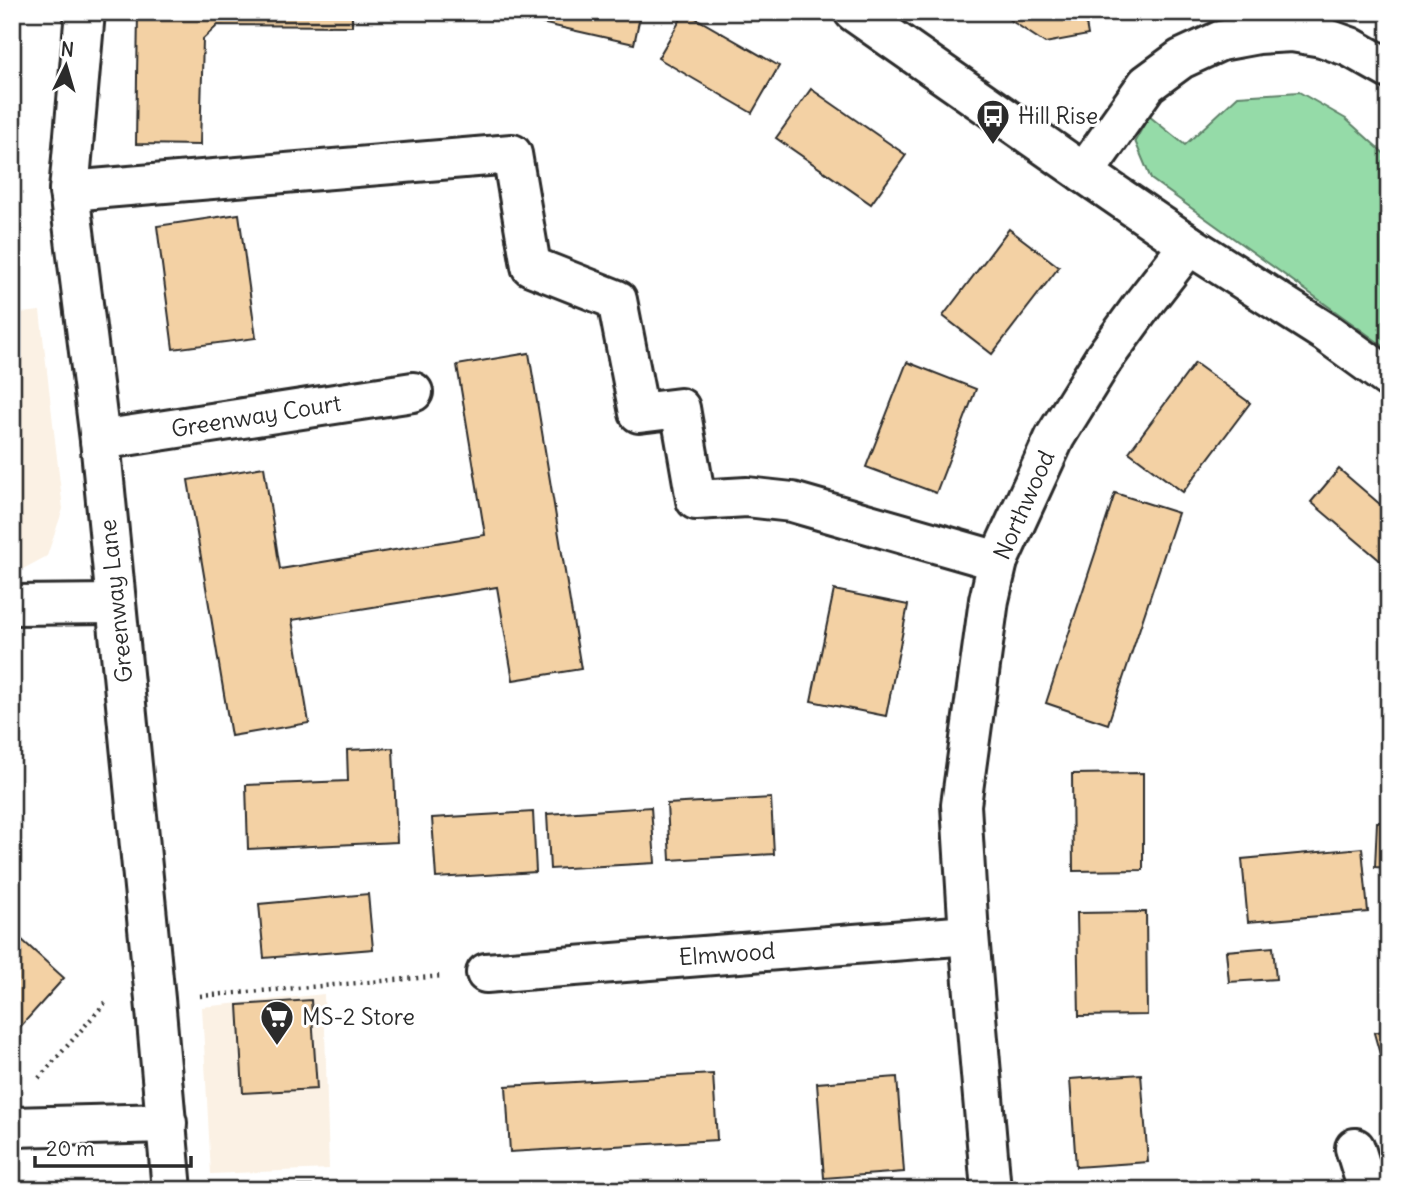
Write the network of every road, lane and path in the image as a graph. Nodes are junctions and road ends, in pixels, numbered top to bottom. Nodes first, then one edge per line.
1 (85, 12) edge
2 (855, 12) edge
3 (1389, 69) edge
4 (1084, 173) junction
5 (69, 191) junction
6 (1189, 245) junction
7 (1389, 378) edge
8 (413, 392) dead end
9 (100, 440) junction
10 (998, 561) junction
11 (116, 604) junction
12 (12, 605) edge
13 (969, 936) junction
14 (486, 973) joint
15 (155, 999) junction
16 (167, 1123) junction
17 (19, 1127) edge
18 (1355, 1148) dead end
19 (172, 1190) edge
20 (992, 1190) edge
21 (1368, 1190) edge

1 - 5 street, Greenway Lane
2 - 4 street
3 - 4 street
4 - 6 street
5 - 9 street, Greenway Lane
5 - 10 street
6 - 7 street
6 - 10 street, Northwood
8 - 9 street, Greenway Court
9 - 11 street, Greenway Lane
10 - 13 street, Northwood
11 - 12 street
11 - 15 street, Greenway Lane
13 - 14 street, Elmwood
13 - 20 street
14 - 15 path
15 - 16 street, Greenway Lane
15 - 17 path
16 - 17 street
16 - 19 street, Greenway Lane
18 - 21 street

